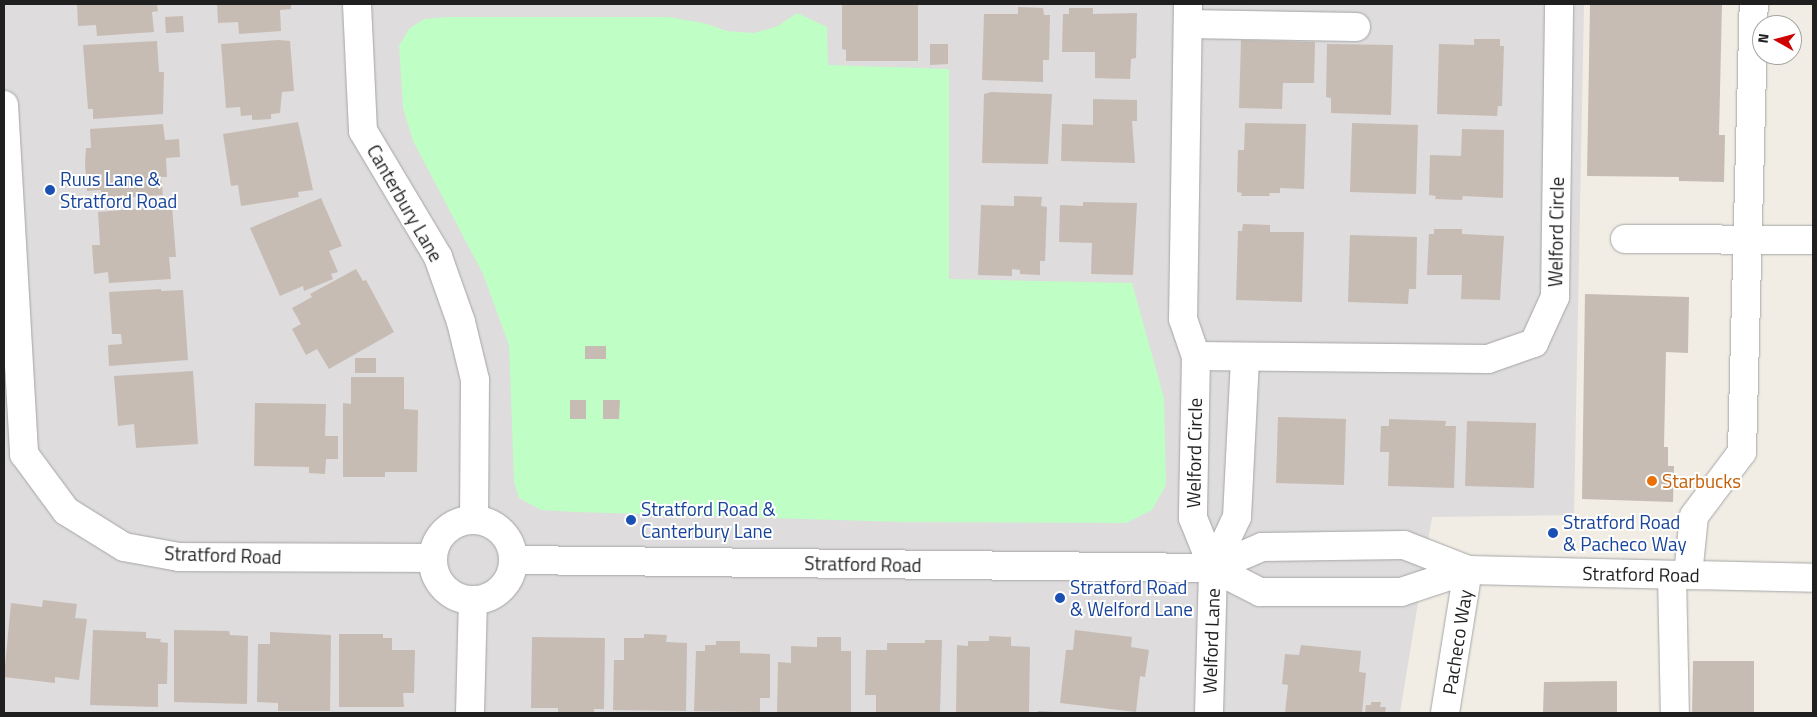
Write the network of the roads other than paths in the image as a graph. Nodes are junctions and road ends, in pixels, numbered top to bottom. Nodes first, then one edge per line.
1 (357, 4) edge
2 (1559, 4) edge
3 (1754, 4) edge
4 (1188, 14) edge
5 (1356, 26) dead end
6 (4, 105) edge
7 (5, 174) edge
8 (1625, 239) dead end
9 (1745, 239) junction
10 (1813, 240) edge
11 (1196, 356) junction
12 (1244, 357) junction
13 (474, 520) junction
14 (433, 558) junction
15 (514, 560) junction
16 (1213, 568) junction
17 (1468, 570) junction
18 (1680, 575) junction
19 (1813, 578) edge
20 (474, 601) junction
21 (470, 713) edge
22 (1209, 713) edge
23 (1445, 713) edge
24 (1675, 713) edge

1 - 13 street, Canterbury Lane
2 - 12 street, Welford Circle
3 - 9 street
4 - 5 street
4 - 11 street, Welford Circle
6 - 7 street
7 - 14 street, Stratford Road
8 - 9 street
9 - 10 street
9 - 18 street
11 - 12 street, Welford Circle
11 - 16 street, Welford Circle
12 - 16 street
13 - 14 street
13 - 15 street
14 - 20 street
15 - 16 street, Stratford Road
15 - 20 street
16 - 17 street, Stratford Road
16 - 17 street, Stratford Road
16 - 22 street, Welford Lane
17 - 18 street, Stratford Road
17 - 23 street, Pacheco Way
18 - 19 street, Stratford Road
18 - 24 street
20 - 21 street

